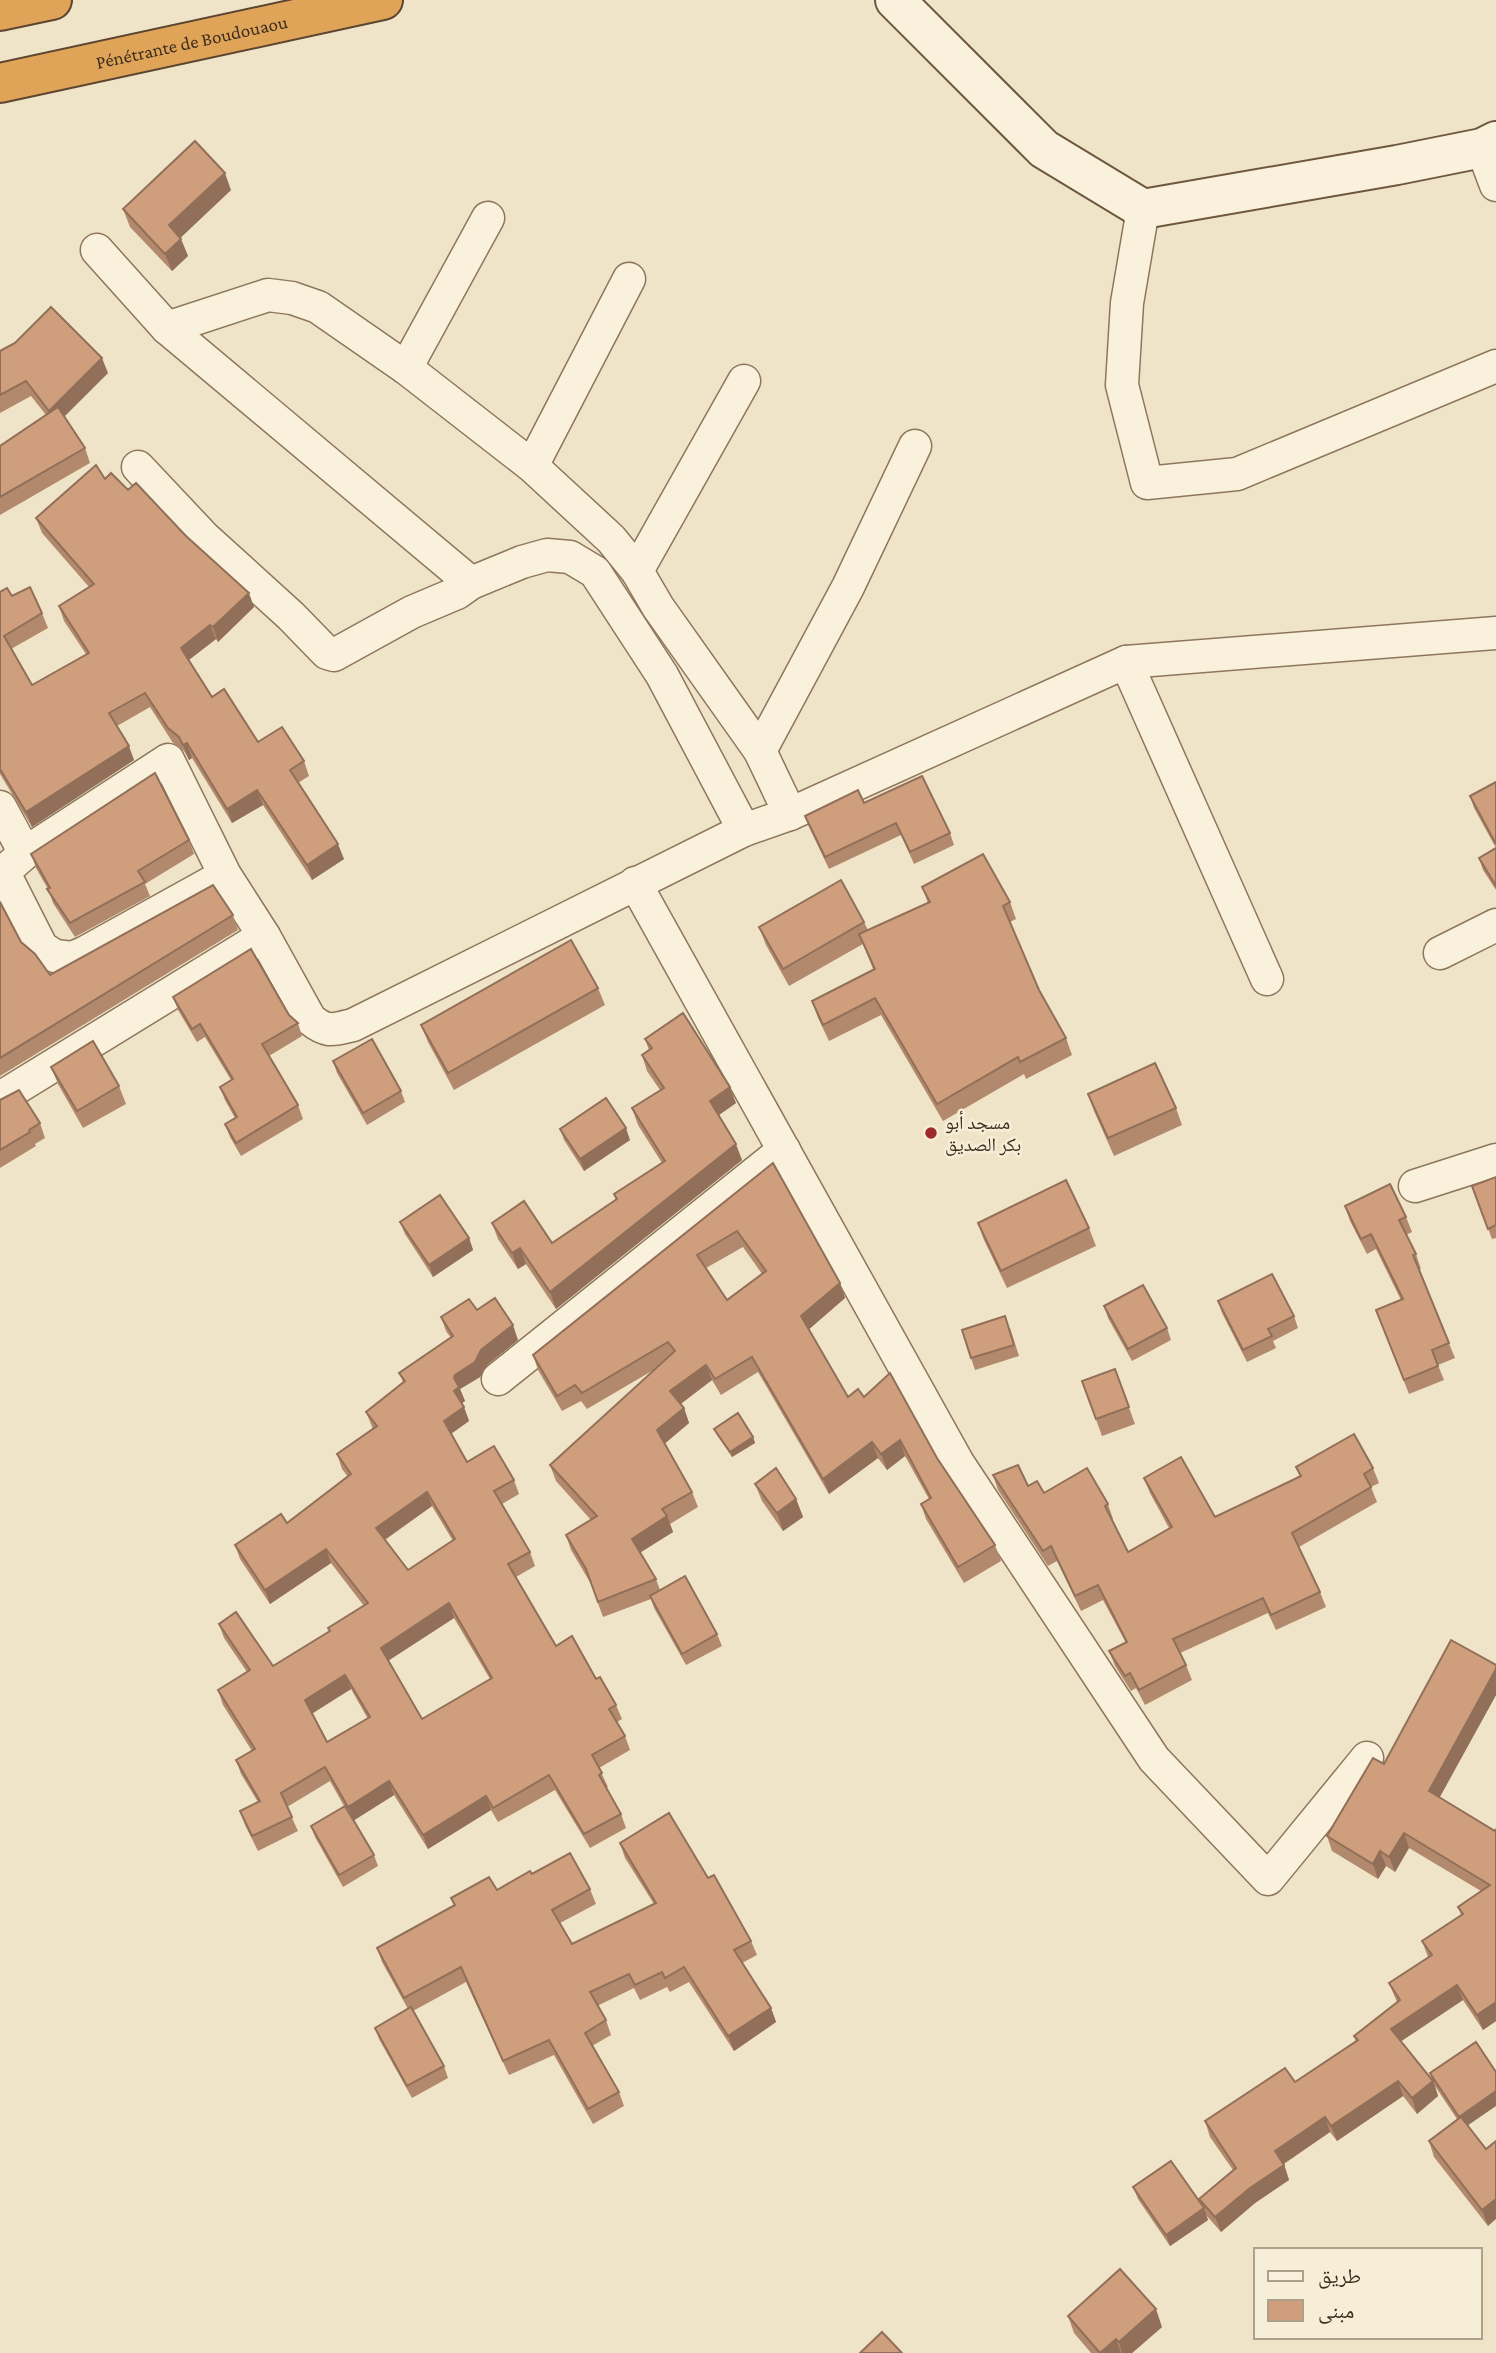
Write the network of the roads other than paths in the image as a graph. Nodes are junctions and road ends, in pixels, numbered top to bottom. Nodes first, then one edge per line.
1 (52, 0) edge
2 (383, 0) edge
3 (895, 0) edge
4 (0, 11) edge
5 (0, 83) edge
6 (1489, 145) edge
7 (1496, 185) edge
8 (1143, 209) junction
9 (488, 218) dead end
10 (97, 250) dead end
11 (629, 279) dead end
12 (167, 328) junction
13 (1496, 366) edge
14 (406, 368) junction
15 (744, 381) dead end
16 (915, 446) dead end
17 (532, 466) junction
18 (138, 467) dead end
19 (637, 571) junction
20 (471, 583) junction
21 (1496, 633) edge
22 (1126, 662) junction
23 (760, 751) junction
24 (0, 807) edge
25 (790, 814) junction
26 (744, 830) junction
27 (25, 853) junction
28 (225, 875) junction
29 (635, 883) junction
30 (1496, 925) edge
31 (264, 936) junction
32 (1440, 953) dead end
33 (1267, 979) dead end
34 (0, 1098) edge
35 (784, 1150) junction
36 (1496, 1160) edge
37 (1415, 1186) dead end
38 (498, 1379) dead end
39 (1367, 1758) dead end

1 - 4 highway
2 - 5 highway, Pénétrante de Boudouaou
3 - 8 main road
6 - 7 street
6 - 8 main road
8 - 13 street
9 - 14 street
10 - 12 street
11 - 17 street
12 - 14 street
12 - 20 street
14 - 17 street
15 - 19 street
16 - 23 street
17 - 19 street
18 - 20 street
19 - 23 street
20 - 26 street
21 - 22 street
22 - 25 street
22 - 33 street
23 - 25 street
24 - 27 street
25 - 26 street
26 - 29 street
27 - 28 street
27 - 28 street
28 - 31 street
29 - 31 street
29 - 35 street
30 - 32 street
31 - 34 street
35 - 38 street
35 - 39 street
36 - 37 street

